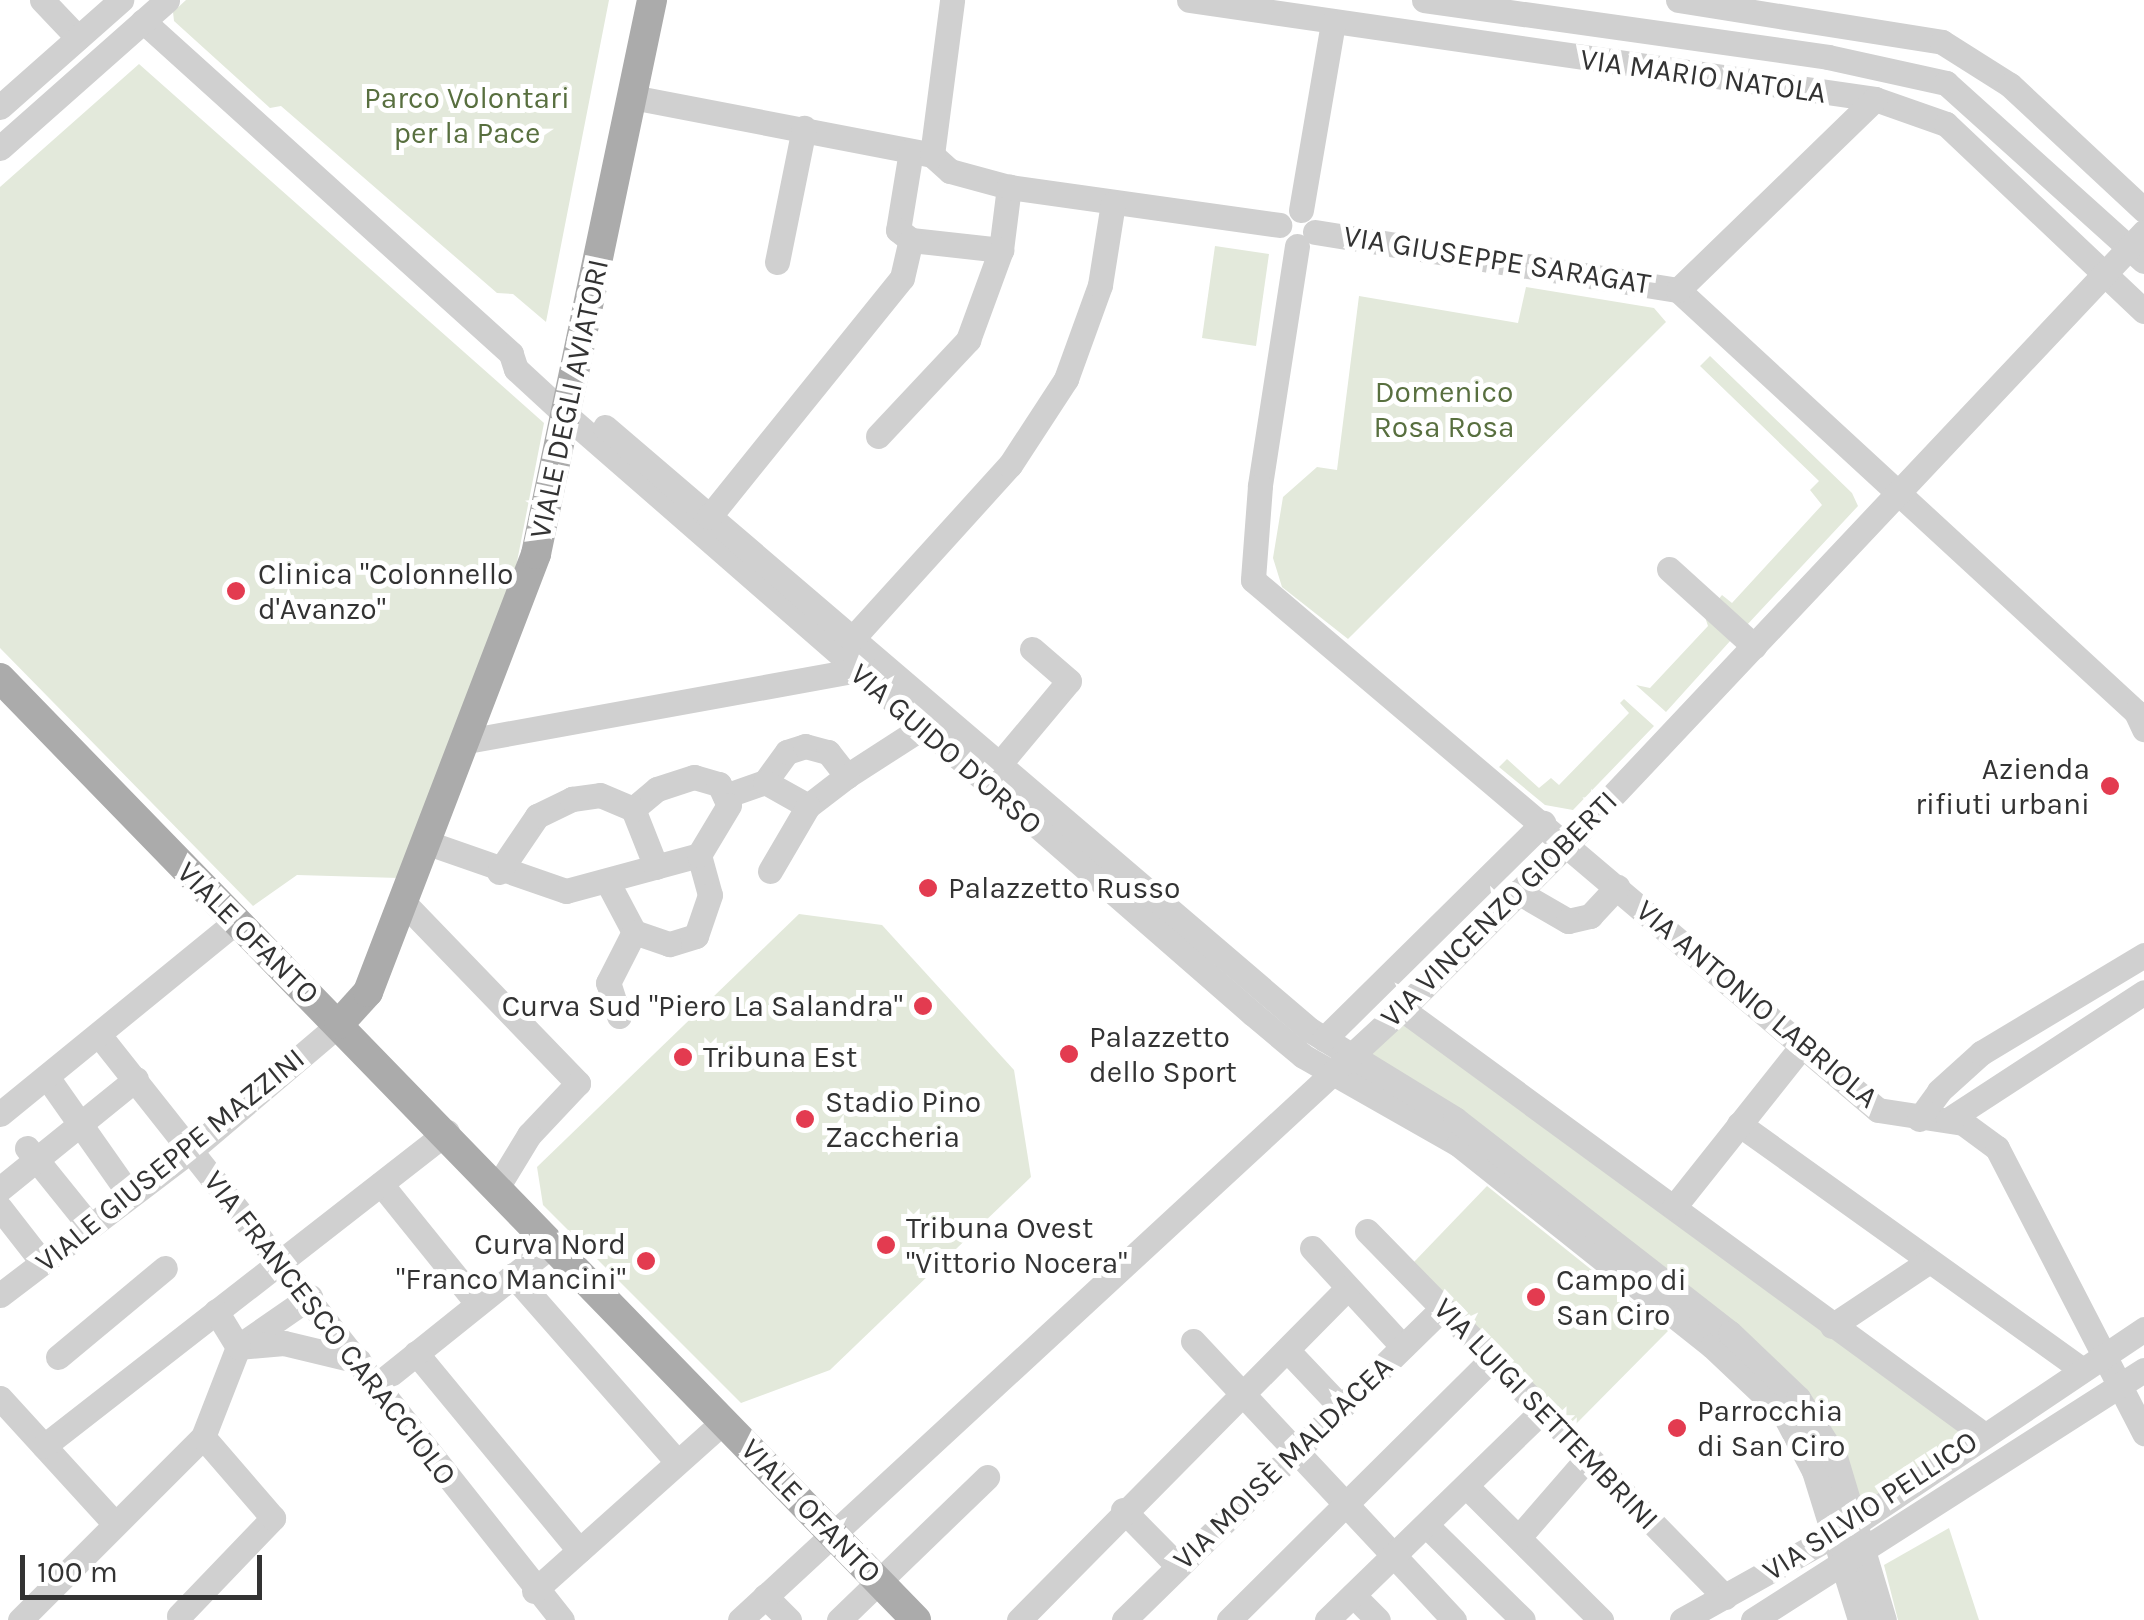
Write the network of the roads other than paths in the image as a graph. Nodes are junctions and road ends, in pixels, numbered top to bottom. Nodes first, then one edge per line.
1 (42, 0) edge
2 (652, 0) edge
3 (952, 0) edge
4 (1189, 0) edge
5 (1424, 0) edge
6 (1678, 0) edge
7 (1474, 4) edge
8 (114, 6) edge
9 (148, 13) edge
10 (1332, 23) junction
11 (78, 38) junction
12 (1469, 42) junction
13 (632, 96) junction
14 (1876, 100) junction
15 (0, 107) edge
16 (804, 128) junction
17 (0, 148) edge
18 (922, 153) junction
19 (1010, 187) junction
20 (1113, 203) junction
21 (2144, 210) edge
22 (1305, 230) junction
23 (911, 240) junction
24 (2139, 247) edge
25 (1001, 250) junction
26 (777, 262) dead end
27 (2104, 273) junction
28 (1678, 290) junction
29 (2144, 310) edge
30 (569, 407) junction
31 (878, 436) dead end
32 (1898, 497) junction
33 (709, 518) junction
34 (1669, 568) dead end
35 (1754, 646) junction
36 (1032, 649) dead end
37 (858, 655) junction
38 (0, 678) edge
39 (2141, 715) edge
40 (920, 729) junction
41 (468, 741) junction
42 (997, 767) junction
43 (847, 776) junction
44 (765, 782) junction
45 (724, 796) junction
46 (808, 806) junction
47 (632, 809) junction
48 (1544, 824) junction
49 (428, 842) junction
50 (1567, 844) junction
51 (699, 855) junction
52 (656, 868) junction
53 (770, 871) dead end
54 (499, 872) junction
55 (607, 881) junction
56 (1617, 886) junction
57 (1518, 892) junction
58 (403, 902) junction
59 (234, 922) junction
60 (634, 932) junction
61 (2144, 955) edge
62 (2144, 992) edge
63 (1402, 1009) junction
64 (618, 1016) dead end
65 (339, 1024) junction
66 (99, 1034) junction
67 (1324, 1039) junction
68 (1803, 1045) junction
69 (1341, 1064) junction
70 (46, 1077) junction
71 (136, 1079) junction
72 (0, 1114) edge
73 (1919, 1119) junction
74 (1948, 1120) junction
75 (81, 1124) junction
76 (1739, 1124) junction
77 (446, 1132) junction
78 (190, 1151) junction
79 (30, 1153) junction
80 (381, 1184) junction
81 (498, 1186) junction
82 (0, 1189) edge
83 (130, 1195) junction
84 (1674, 1207) junction
85 (0, 1208) edge
86 (90, 1226) junction
87 (1367, 1231) dead end
88 (553, 1244) junction
89 (1312, 1248) dead end
90 (42, 1262) junction
91 (1622, 1262) junction
92 (1928, 1262) junction
93 (283, 1265) junction
94 (165, 1268) dead end
95 (514, 1275) junction
96 (1348, 1288) junction
97 (0, 1295) edge
98 (310, 1297) junction
99 (478, 1304) junction
100 (1444, 1308) junction
101 (216, 1310) junction
102 (1832, 1326) junction
103 (2144, 1329) edge
104 (1193, 1341) dead end
105 (238, 1347) junction
106 (1402, 1347) junction
107 (1288, 1350) junction
108 (416, 1353) junction
109 (2104, 1356) junction
110 (58, 1357) dead end
111 (1492, 1359) junction
112 (359, 1361) junction
113 (2079, 1367) junction
114 (2144, 1370) edge
115 (377, 1385) junction
116 (2120, 1388) junction
117 (1245, 1393) junction
118 (0, 1398) edge
119 (1340, 1406) junction
120 (1540, 1412) junction
121 (2005, 1419) junction
122 (725, 1420) junction
123 (2144, 1433) edge
124 (1983, 1434) junction
125 (203, 1437) junction
126 (2031, 1442) junction
127 (44, 1446) junction
128 (1298, 1447) junction
129 (1586, 1460) junction
130 (677, 1462) junction
131 (986, 1477) dead end
132 (1467, 1487) junction
133 (1347, 1502) junction
134 (1123, 1510) junction
135 (1857, 1522) junction
136 (114, 1523) junction
137 (1427, 1526) junction
138 (1834, 1536) junction
139 (1519, 1537) junction
140 (835, 1538) junction
141 (579, 1550) junction
142 (1868, 1550) junction
143 (1395, 1556) junction
144 (1841, 1565) junction
145 (1178, 1566) junction
146 (879, 1582) junction
147 (534, 1591) junction
148 (1353, 1595) junction
149 (765, 1596) junction
150 (1725, 1596) junction
151 (179, 1616) dead end
152 (20, 1620) edge
153 (562, 1620) edge
154 (740, 1620) edge
155 (790, 1620) edge
156 (839, 1620) edge
157 (916, 1620) edge
158 (1018, 1620) edge
159 (1124, 1620) edge
160 (1229, 1620) edge
161 (1327, 1620) edge
162 (1378, 1620) edge
163 (1454, 1620) edge
164 (1524, 1620) edge
165 (1601, 1620) edge
166 (1682, 1620) edge
167 (1753, 1620) edge
168 (1860, 1620) edge
169 (1884, 1620) edge

1 - 11 street
2 - 13 main road, VIALE DEGLI AVIATORI
3 - 18 street
4 - 10 street, VIA MARIO NATOLA
5 - 7 street, VIA MARIO NATOLA
6 - 21 street
7 - 12 street
7 - 24 street, VIA MARIO NATOLA
8 - 9 street
8 - 11 street
9 - 17 street
9 - 30 street
10 - 12 street, VIA MARIO NATOLA
10 - 22 street
11 - 15 street
12 - 14 street, VIA MARIO NATOLA
13 - 16 street
13 - 30 main road, VIALE DEGLI AVIATORI
14 - 27 street, VIA MARIO NATOLA
14 - 28 street, VIA GIUSEPPE SARAGAT
16 - 18 street
16 - 26 street
18 - 19 street
18 - 23 street
19 - 20 street
19 - 25 street
20 - 22 street
20 - 37 street
22 - 28 street, VIA GIUSEPPE SARAGAT
22 - 48 street, VIA ANTONIO LABRIOLA
23 - 25 street
23 - 33 street
24 - 27 street, VIA VINCENZO GIOBERTI
25 - 31 street
27 - 29 street, VIA MARIO NATOLA
27 - 32 street, VIA VINCENZO GIOBERTI
28 - 32 street, VIA GIUSEPPE SARAGAT
30 - 33 street, VIA GUIDO D'ORSO
30 - 37 street, VIA GUIDO D'ORSO
30 - 41 main road, VIALE DEGLI AVIATORI
32 - 35 street, VIA VINCENZO GIOBERTI
32 - 39 street, VIA GIUSEPPE SARAGAT
33 - 37 street, VIA GUIDO D'ORSO
34 - 35 street
35 - 50 street, VIA VINCENZO GIOBERTI
36 - 42 street, VIA GUIDO D'ORSO
37 - 40 street, VIA GUIDO D'ORSO
37 - 41 street
37 - 42 street, VIA GUIDO D'ORSO
38 - 59 main road, VIALE OFANTO
40 - 43 street
40 - 69 street, VIA GUIDO D'ORSO
41 - 49 main road, VIALE DEGLI AVIATORI
42 - 67 street, VIA GUIDO D'ORSO
43 - 44 street
43 - 46 street
44 - 45 street
44 - 46 street
45 - 47 street
45 - 51 street
46 - 53 street
47 - 52 street
47 - 54 street
48 - 50 street, VIA ANTONIO LABRIOLA
48 - 67 street, VIA VINCENZO GIOBERTI
49 - 54 street
49 - 58 main road, VIALE DEGLI AVIATORI
50 - 56 street, VIA ANTONIO LABRIOLA
50 - 57 street, VIA VINCENZO GIOBERTI
51 - 52 street
51 - 60 street
52 - 55 street
54 - 55 street
55 - 60 street
56 - 57 street
56 - 68 street, VIA ANTONIO LABRIOLA
57 - 63 street, VIA VINCENZO GIOBERTI
58 - 65 main road, VIALE DEGLI AVIATORI
58 - 81 street
59 - 65 main road, VIALE OFANTO
59 - 66 street
60 - 64 street
61 - 73 street
62 - 74 street
63 - 69 street, VIA VINCENZO GIOBERTI
63 - 84 street
65 - 77 main road, VIALE OFANTO
65 - 78 street, VIALE GIUSEPPE MAZZINI
66 - 70 street
66 - 71 street, VIA FRANCESCO CARACCIOLO
67 - 69 street, VIA GUIDO D'ORSO
68 - 73 street, VIA ANTONIO LABRIOLA
68 - 76 street
69 - 91 street
69 - 140 street, VIA VINCENZO GIOBERTI
70 - 72 street
70 - 75 street
71 - 75 street
71 - 78 street, VIA FRANCESCO CARACCIOLO
73 - 74 street, VIA ANTONIO LABRIOLA
74 - 109 street, VIA ANTONIO LABRIOLA
75 - 79 street
75 - 83 street
76 - 84 street
76 - 92 street
77 - 80 street
77 - 81 main road, VIALE OFANTO
78 - 83 street, VIALE GIUSEPPE MAZZINI
78 - 93 street, VIA FRANCESCO CARACCIOLO
79 - 82 street
79 - 86 street
80 - 93 street
80 - 99 street
81 - 88 main road, VIALE OFANTO
83 - 86 street, VIALE GIUSEPPE MAZZINI
84 - 102 street
85 - 90 street
86 - 90 street, VIALE GIUSEPPE MAZZINI
87 - 100 street, VIA LUIGI SETTEMBRINI
88 - 95 street
88 - 122 main road, VIALE OFANTO
89 - 96 street
90 - 97 street, VIALE GIUSEPPE MAZZINI
91 - 135 street
91 - 138 street
92 - 102 street
92 - 113 street
93 - 98 street, VIA FRANCESCO CARACCIOLO
93 - 101 street
94 - 110 street
95 - 99 street
95 - 130 street
96 - 106 street
96 - 107 street
98 - 105 street
98 - 112 street, VIA FRANCESCO CARACCIOLO
99 - 108 street
100 - 106 street, VIA MOISÈ MALDACEA
100 - 111 street, VIA LUIGI SETTEMBRINI
101 - 105 street
101 - 127 street
102 - 124 street
103 - 109 street, VIA SILVIO PELLICO
104 - 117 street
105 - 112 street
105 - 125 street
106 - 119 street, VIA MOISÈ MALDACEA
107 - 117 street
107 - 119 street
108 - 115 street
108 - 141 street
109 - 113 street, VIA SILVIO PELLICO
109 - 116 street, VIA ANTONIO LABRIOLA
111 - 120 street, VIA LUIGI SETTEMBRINI
111 - 133 street
112 - 115 street, VIA FRANCESCO CARACCIOLO
113 - 121 street, VIA SILVIO PELLICO
114 - 116 street, VIA SILVIO PELLICO
115 - 147 street, VIA FRANCESCO CARACCIOLO
116 - 123 street, VIA ANTONIO LABRIOLA
116 - 126 street, VIA SILVIO PELLICO
117 - 128 street
117 - 134 street
118 - 127 street
119 - 128 street, VIA MOISÈ MALDACEA
120 - 129 street, VIA LUIGI SETTEMBRINI
120 - 132 street
121 - 124 street, VIA SILVIO PELLICO
121 - 126 street, VIA SILVIO PELLICO
122 - 130 street
122 - 140 main road, VIALE OFANTO
124 - 135 street, VIA SILVIO PELLICO
125 - 136 street
125 - 151 street
126 - 142 street, VIA SILVIO PELLICO
127 - 136 street
128 - 133 street
128 - 145 street, VIA MOISÈ MALDACEA
129 - 139 street
129 - 150 street, VIA LUIGI SETTEMBRINI
130 - 141 street
131 - 146 street
132 - 137 street
132 - 139 street
133 - 143 street
133 - 160 street
134 - 145 street
134 - 158 street
135 - 138 street, VIA SILVIO PELLICO
135 - 142 street
136 - 152 street
137 - 143 street
137 - 164 street
138 - 144 street
138 - 150 street, VIA SILVIO PELLICO
139 - 165 street
140 - 146 main road, VIALE OFANTO
140 - 149 street, VIA VINCENZO GIOBERTI
141 - 147 street
142 - 144 street, VIA SILVIO PELLICO
142 - 169 street
143 - 148 street
143 - 163 street
144 - 167 street, VIA SILVIO PELLICO
144 - 168 street
145 - 159 street, VIA MOISÈ MALDACEA
146 - 156 street
146 - 157 main road, VIALE OFANTO
147 - 153 street, VIA FRANCESCO CARACCIOLO
148 - 161 street
148 - 162 street
149 - 154 street, VIA VINCENZO GIOBERTI
149 - 155 street
150 - 166 street, VIA SILVIO PELLICO

